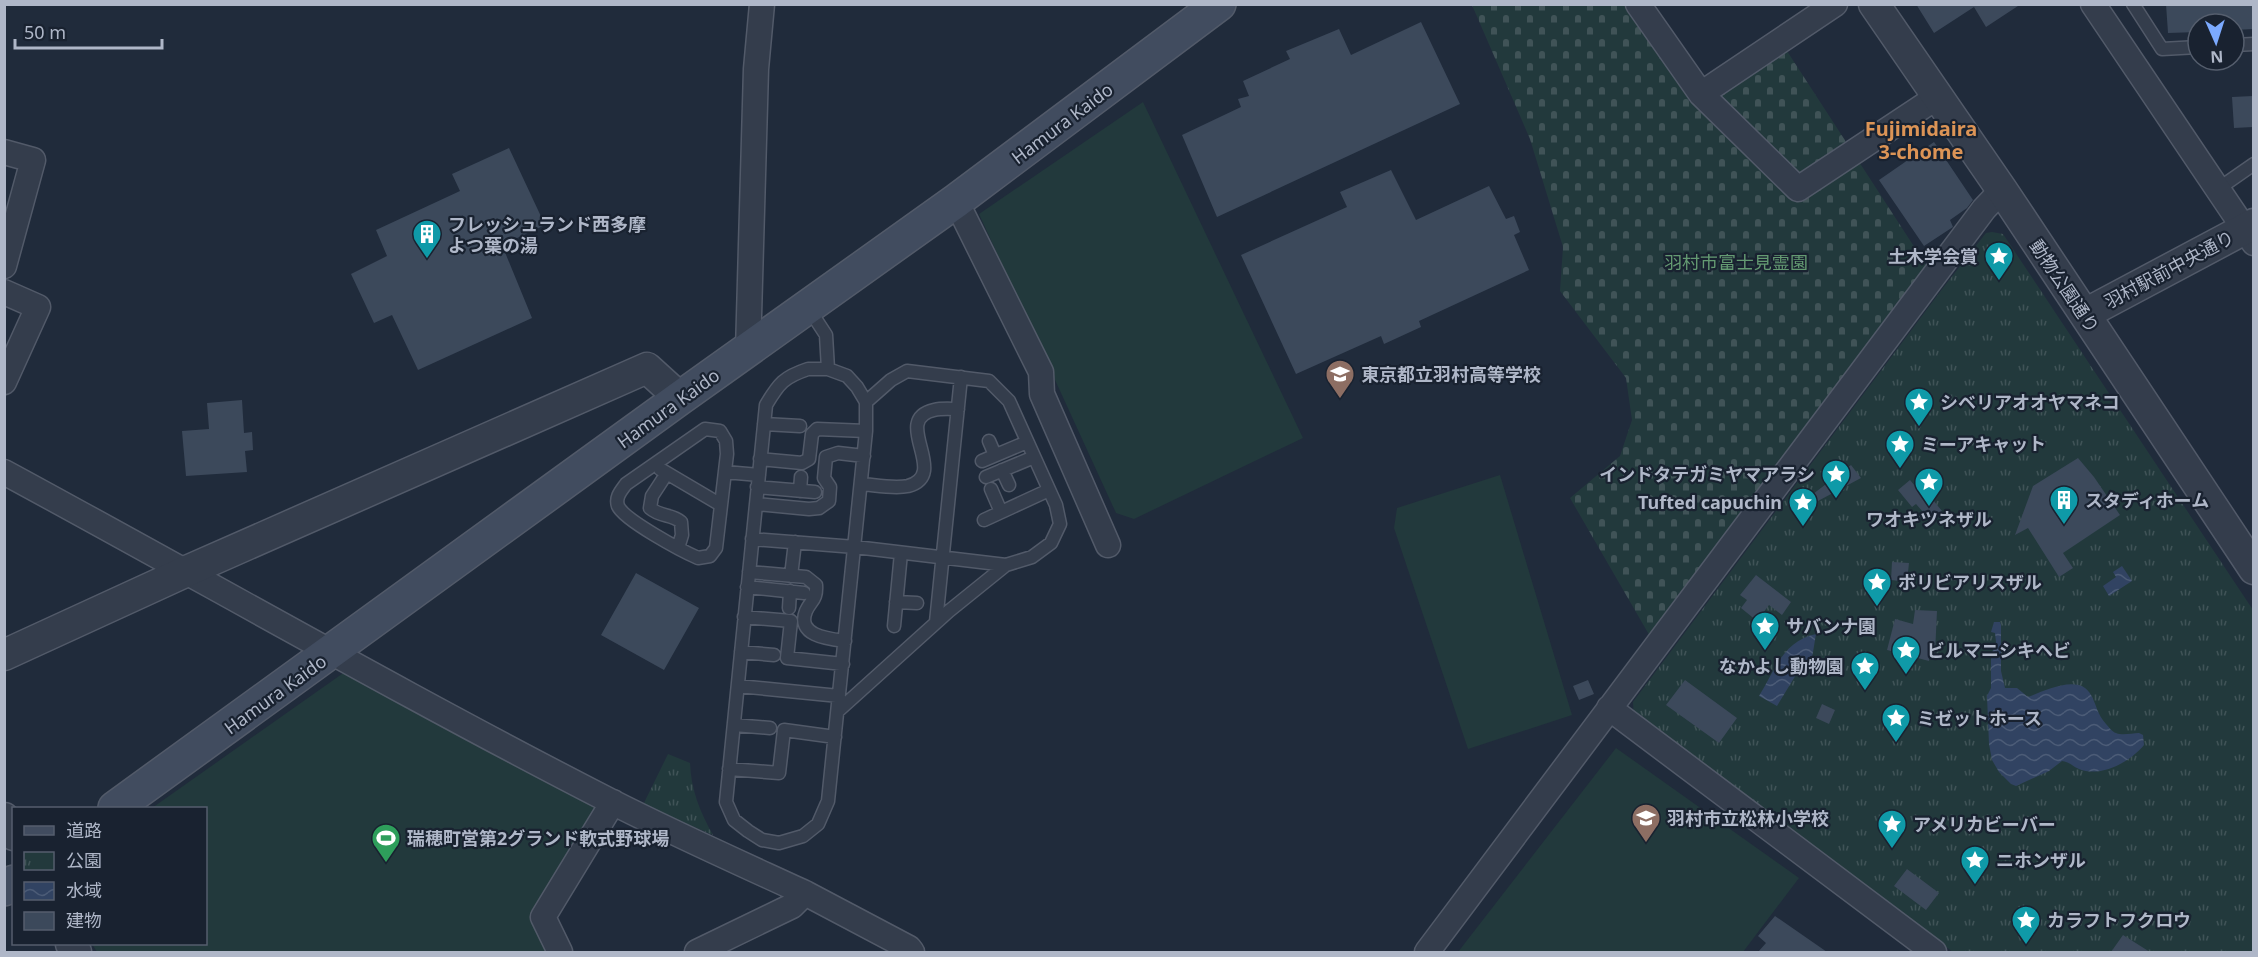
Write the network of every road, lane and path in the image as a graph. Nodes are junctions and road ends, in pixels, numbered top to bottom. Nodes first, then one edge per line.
1 (762, 4) edge
2 (1219, 4) edge
3 (1638, 4) edge
4 (1835, 4) edge
5 (1874, 4) edge
6 (2093, 4) edge
7 (2133, 4) edge
8 (2186, 48) edge
9 (1701, 94) junction
10 (1937, 98) junction
11 (4, 152) edge
12 (2253, 164) edge
13 (2218, 189) junction
14 (2002, 190) junction
15 (956, 201) junction
16 (2250, 232) edge
17 (4, 266) edge
18 (4, 292) edge
19 (808, 308) junction
20 (2085, 314) junction
21 (748, 351) junction
22 (828, 369) junction
23 (961, 376) junction
24 (4, 382) edge
25 (680, 398) junction
26 (866, 402) junction
27 (958, 409) junction
28 (764, 424) junction
29 (800, 426) dead end
30 (866, 431) junction
31 (989, 441) dead end
32 (1027, 442) junction
33 (995, 455) junction
34 (864, 456) junction
35 (1034, 457) junction
36 (760, 459) junction
37 (982, 461) dead end
38 (653, 465) junction
39 (1002, 470) junction
40 (4, 472) edge
41 (725, 472) junction
42 (667, 473) junction
43 (801, 477) dead end
44 (758, 481) junction
45 (861, 484) junction
46 (1009, 485) dead end
47 (1050, 490) junction
48 (800, 491) junction
49 (815, 492) dead end
50 (756, 504) junction
51 (721, 505) junction
52 (1001, 512) junction
53 (984, 520) dead end
54 (752, 539) junction
55 (795, 542) junction
56 (1108, 545) dead end
57 (855, 547) junction
58 (678, 548) junction
59 (901, 553) junction
60 (943, 558) junction
61 (1006, 565) junction
62 (2253, 569) edge
63 (187, 571) junction
64 (748, 572) junction
65 (791, 576) junction
66 (747, 587) junction
67 (790, 591) junction
68 (804, 593) dead end
69 (896, 602) junction
70 (916, 603) dead end
71 (789, 608) dead end
72 (744, 617) junction
73 (936, 622) junction
74 (894, 626) dead end
75 (845, 641) junction
76 (741, 652) junction
77 (332, 653) junction
78 (4, 655) edge
79 (774, 655) dead end
80 (843, 664) junction
81 (738, 686) junction
82 (839, 696) junction
83 (1609, 708) junction
84 (838, 711) junction
85 (734, 725) junction
86 (770, 728) dead end
87 (835, 737) junction
88 (729, 769) junction
89 (613, 802) junction
90 (116, 807) edge
91 (4, 818) edge
92 (12, 832) edge
93 (804, 893) junction
94 (560, 952) edge
95 (697, 952) edge
96 (912, 952) edge
97 (1427, 952) edge
98 (1934, 952) edge

1 - 21 street
2 - 15 main road, Hamura Kaido
3 - 9 street
4 - 9 street
5 - 10 street, 動物公園通り
6 - 13 street
7 - 8 lane
9 - 10 street
10 - 14 street, 動物公園通り
11 - 17 street
12 - 13 lane
13 - 16 street
14 - 20 street, 動物公園通り
14 - 83 street
15 - 19 main road, Hamura Kaido
15 - 56 street
16 - 20 street, 羽村駅前中央通り
18 - 24 street
19 - 21 main road, Hamura Kaido
19 - 22 lane
20 - 62 street, 動物公園通り
21 - 25 main road, Hamura Kaido
22 - 26 lane
22 - 28 lane
23 - 26 lane
23 - 27 lane
23 - 32 lane
25 - 63 street
25 - 77 main road, Hamura Kaido
26 - 30 lane
27 - 45 lane
27 - 60 lane
28 - 29 lane
28 - 36 lane
30 - 34 lane
30 - 36 lane
31 - 33 lane
32 - 33 lane
32 - 35 lane
33 - 37 lane
34 - 45 lane
34 - 50 lane
35 - 39 lane
35 - 47 lane
36 - 44 lane
38 - 41 lane
38 - 42 lane
38 - 58 lane
39 - 46 lane
39 - 52 lane
40 - 63 street
41 - 44 lane
41 - 51 lane
42 - 51 lane
42 - 58 lane
43 - 48 lane
44 - 48 lane
44 - 50 lane
45 - 57 lane
47 - 52 lane
47 - 61 lane
48 - 49 lane
50 - 54 lane
51 - 58 lane
52 - 53 lane
54 - 55 lane
54 - 64 lane
55 - 57 lane
55 - 65 lane
57 - 59 lane
57 - 75 lane
59 - 60 lane
59 - 69 lane
60 - 61 lane
60 - 73 lane
61 - 73 lane
63 - 77 street
63 - 78 street
64 - 65 lane
64 - 66 lane
65 - 75 lane
66 - 67 lane
66 - 72 lane
67 - 68 lane
67 - 71 lane
69 - 70 lane
69 - 74 lane
72 - 76 lane
72 - 80 lane
73 - 84 lane
75 - 80 lane
76 - 79 lane
76 - 81 lane
77 - 89 street
77 - 90 main road, Hamura Kaido
80 - 82 lane
81 - 82 lane
81 - 85 lane
82 - 84 lane
83 - 97 street
83 - 98 street
84 - 87 lane
85 - 86 lane
85 - 88 lane
87 - 88 lane
87 - 88 lane
89 - 93 street
89 - 94 street
91 - 92 street
93 - 95 street
93 - 96 street

